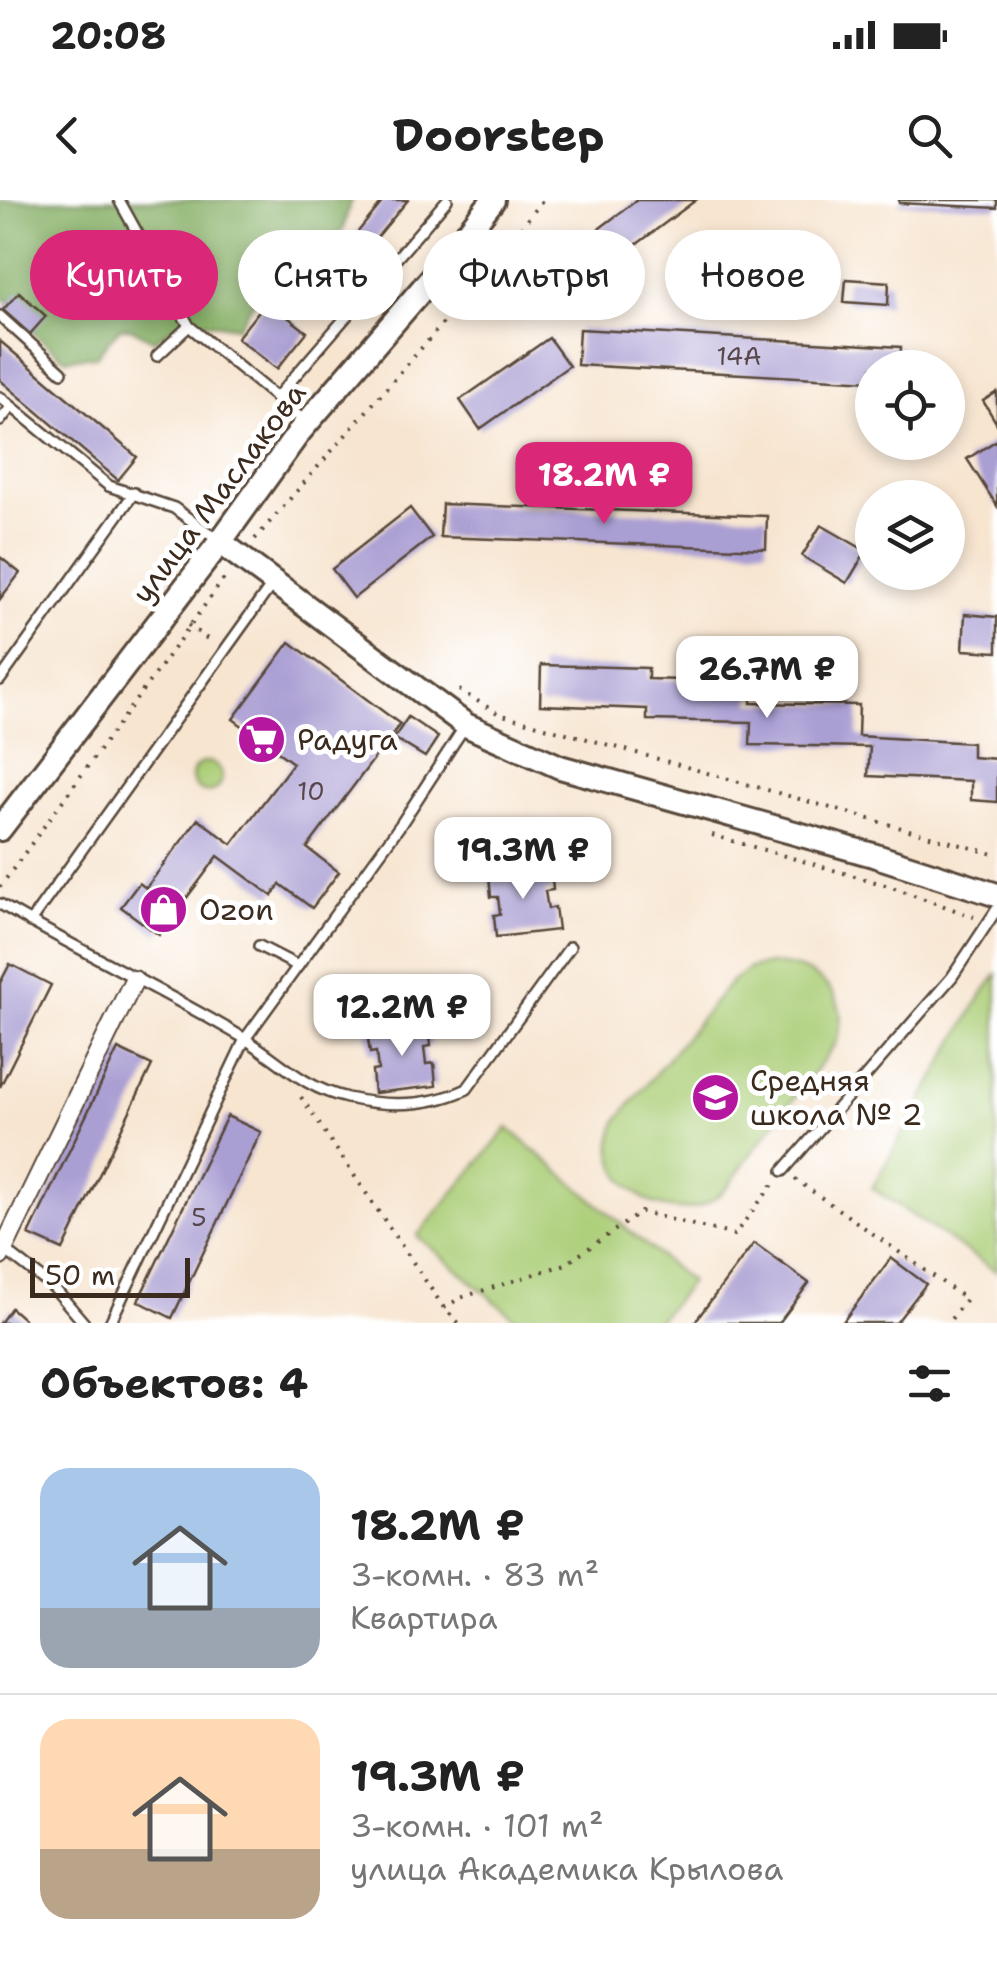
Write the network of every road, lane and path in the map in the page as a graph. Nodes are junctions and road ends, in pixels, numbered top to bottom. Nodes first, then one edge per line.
1 (119, 200) edge
2 (447, 200) edge
3 (493, 200) edge
4 (542, 200) edge
5 (0, 316) edge
6 (189, 326) junction
7 (157, 356) dead end
8 (62, 372) dead end
9 (0, 397) edge
10 (276, 398) junction
11 (12, 406) junction
12 (0, 421) edge
13 (307, 423) junction
14 (134, 493) junction
15 (254, 540) dead end
16 (220, 542) junction
17 (274, 581) junction
18 (188, 626) dead end
19 (208, 638) dead end
20 (0, 680) edge
21 (454, 687) dead end
22 (466, 724) junction
23 (1, 826) edge
24 (997, 855) edge
25 (997, 895) edge
26 (0, 904) edge
27 (997, 909) edge
28 (30, 922) junction
29 (259, 946) dead end
30 (570, 947) dead end
31 (298, 966) junction
32 (134, 980) junction
33 (244, 1039) junction
34 (297, 1078) junction
35 (784, 1171) junction
36 (2, 1253) edge
37 (444, 1308) junction
38 (84, 1323) edge
39 (110, 1323) edge
40 (459, 1323) edge
41 (948, 1323) edge

1 - 6 lane
2 - 10 lane
3 - 13 street, улица Маслакова
4 - 15 path
5 - 8 lane
6 - 7 lane
6 - 10 lane
9 - 11 lane
10 - 13 lane
11 - 12 lane
11 - 14 lane
13 - 16 street, улица Маслакова
14 - 16 lane
14 - 20 lane
16 - 17 street
16 - 23 street, улица Маслакова
17 - 22 street
17 - 28 lane
18 - 19 path
21 - 24 path
22 - 25 street
22 - 31 lane
26 - 28 lane
27 - 35 lane
28 - 32 lane
29 - 31 lane
30 - 34 lane
31 - 33 lane
32 - 33 lane
32 - 36 street
33 - 34 lane
33 - 39 lane
34 - 37 path
35 - 37 path
35 - 41 path
36 - 38 lane
37 - 40 path

